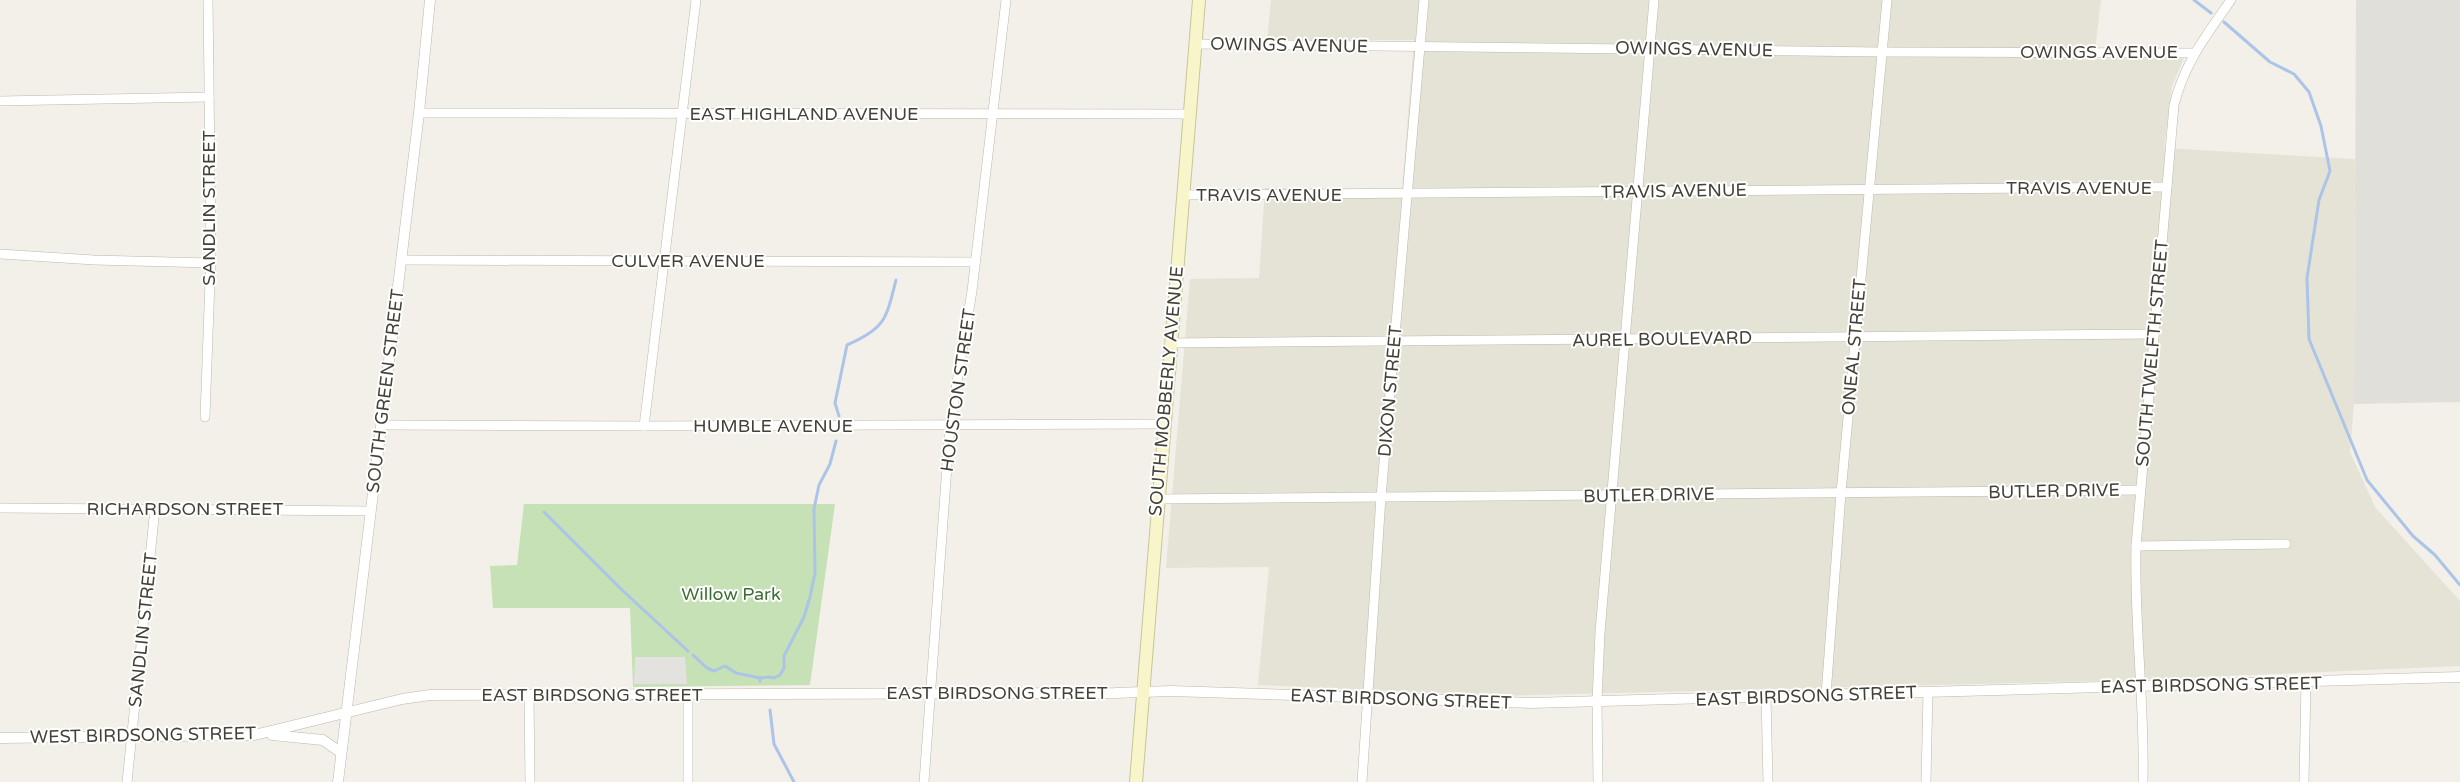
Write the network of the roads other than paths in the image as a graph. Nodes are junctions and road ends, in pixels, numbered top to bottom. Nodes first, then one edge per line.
1 (208, 0) edge
2 (430, 0) edge
3 (696, 0) edge
4 (1006, 0) edge
5 (1199, 0) edge
6 (1424, 0) edge
7 (1654, 0) edge
8 (1887, 0) edge
9 (2231, 0) edge
10 (1195, 44) junction
11 (1420, 46) junction
12 (1650, 48) junction
13 (1882, 52) junction
14 (2194, 53) junction
15 (209, 97) junction
16 (0, 101) edge
17 (419, 113) junction
18 (992, 113) junction
19 (1189, 114) junction
20 (683, 115) junction
21 (2167, 187) junction
22 (1869, 189) junction
23 (1637, 192) junction
24 (1408, 194) junction
25 (1182, 195) junction
26 (0, 254) edge
27 (401, 260) junction
28 (663, 261) junction
29 (975, 262) junction
30 (211, 263) junction
31 (2154, 334) junction
32 (1855, 337) junction
33 (1624, 340) junction
34 (1395, 341) junction
35 (1170, 343) junction
36 (205, 417) dead end
37 (1164, 424) junction
38 (381, 425) junction
39 (644, 426) junction
40 (950, 426) junction
41 (2140, 490) junction
42 (1841, 493) junction
43 (1612, 495) junction
44 (1380, 497) junction
45 (1158, 499) junction
46 (0, 508) edge
47 (155, 508) junction
48 (370, 511) junction
49 (2286, 544) dead end
50 (2136, 546) junction
51 (2460, 677) edge
52 (2306, 682) junction
53 (2143, 686) junction
54 (1143, 692) junction
55 (1928, 692) junction
56 (931, 694) junction
57 (688, 695) junction
58 (1826, 695) junction
59 (529, 696) junction
60 (1766, 696) junction
61 (1367, 698) junction
62 (1597, 701) junction
63 (345, 714) junction
64 (261, 734) junction
65 (131, 736) junction
66 (0, 738) edge
67 (340, 752) junction
68 (127, 782) edge
69 (338, 782) edge
70 (530, 782) edge
71 (688, 782) edge
72 (924, 782) edge
73 (1136, 782) edge
74 (1362, 782) edge
75 (1598, 782) edge
76 (1768, 782) edge
77 (1926, 782) edge
78 (2143, 782) edge
79 (2304, 782) edge

1 - 15 street, SANDLIN STREET
2 - 17 street, SOUTH GREEN STREET
3 - 20 street
4 - 18 street, HOUSTON STREET
5 - 10 main road, SOUTH MOBBERLY AVENUE
6 - 11 street, DIXON STREET
7 - 12 street
8 - 13 street, ONEAL STREET
9 - 14 street, SOUTH TWELFTH STREET
10 - 11 street, OWINGS AVENUE
10 - 19 main road, SOUTH MOBBERLY AVENUE
11 - 12 street, OWINGS AVENUE
11 - 24 street, DIXON STREET
12 - 13 street, OWINGS AVENUE
12 - 23 street
13 - 14 street, OWINGS AVENUE
13 - 22 street, ONEAL STREET
14 - 21 street, SOUTH TWELFTH STREET
15 - 16 street
15 - 30 street, SANDLIN STREET
17 - 20 street, EAST HIGHLAND AVENUE
17 - 27 street, SOUTH GREEN STREET
18 - 19 street, EAST HIGHLAND AVENUE
18 - 20 street, EAST HIGHLAND AVENUE
18 - 29 street, HOUSTON STREET
19 - 25 main road, SOUTH MOBBERLY AVENUE
20 - 28 street
21 - 22 street, TRAVIS AVENUE
21 - 31 street, SOUTH TWELFTH STREET
22 - 23 street, TRAVIS AVENUE
22 - 32 street, ONEAL STREET
23 - 24 street, TRAVIS AVENUE
23 - 33 street
24 - 25 street, TRAVIS AVENUE
24 - 34 street, DIXON STREET
25 - 35 main road, SOUTH MOBBERLY AVENUE
26 - 30 street
27 - 28 street, CULVER AVENUE
27 - 38 street, SOUTH GREEN STREET
28 - 29 street, CULVER AVENUE
28 - 39 street
29 - 40 street, HOUSTON STREET
30 - 36 street, SANDLIN STREET
31 - 32 street, AUREL BOULEVARD
31 - 41 street, SOUTH TWELFTH STREET
32 - 33 street, AUREL BOULEVARD
32 - 42 street, ONEAL STREET
33 - 34 street, AUREL BOULEVARD
33 - 43 street
34 - 35 street, AUREL BOULEVARD
34 - 44 street, DIXON STREET
35 - 37 main road, SOUTH MOBBERLY AVENUE
37 - 40 street, HUMBLE AVENUE
37 - 45 main road, SOUTH MOBBERLY AVENUE
38 - 39 street, HUMBLE AVENUE
38 - 48 street, SOUTH GREEN STREET
39 - 40 street, HUMBLE AVENUE
40 - 56 street, HOUSTON STREET
41 - 42 street, BUTLER DRIVE
41 - 50 street, SOUTH TWELFTH STREET
42 - 43 street, BUTLER DRIVE
42 - 58 street, ONEAL STREET
43 - 44 street, BUTLER DRIVE
43 - 62 street
44 - 45 street, BUTLER DRIVE
44 - 61 street, DIXON STREET
45 - 54 main road, SOUTH MOBBERLY AVENUE
46 - 47 street, RICHARDSON STREET
47 - 48 street, RICHARDSON STREET
47 - 65 street, SANDLIN STREET
48 - 63 street, SOUTH GREEN STREET
49 - 50 street
50 - 53 street, SOUTH TWELFTH STREET
51 - 52 street, EAST BIRDSONG STREET
52 - 53 street, EAST BIRDSONG STREET
52 - 79 street
53 - 55 street, EAST BIRDSONG STREET
53 - 78 street, SOUTH TWELFTH STREET
54 - 56 street, EAST BIRDSONG STREET
54 - 61 street, EAST BIRDSONG STREET
54 - 73 main road, SOUTH MOBBERLY AVENUE
55 - 58 street, EAST BIRDSONG STREET
55 - 77 street
56 - 57 street, EAST BIRDSONG STREET
56 - 72 street, HOUSTON STREET
57 - 59 street, EAST BIRDSONG STREET
57 - 71 street
58 - 60 street, EAST BIRDSONG STREET
59 - 63 street, EAST BIRDSONG STREET
59 - 70 street
60 - 62 street, EAST BIRDSONG STREET
60 - 76 street
61 - 62 street, EAST BIRDSONG STREET
61 - 74 street, DIXON STREET
62 - 75 street
63 - 64 street, WEST BIRDSONG STREET
63 - 67 street, SOUTH GREEN STREET
64 - 65 street, WEST BIRDSONG STREET
64 - 67 street
65 - 66 street, WEST BIRDSONG STREET
65 - 68 street, SANDLIN STREET
67 - 69 street, SOUTH GREEN STREET

